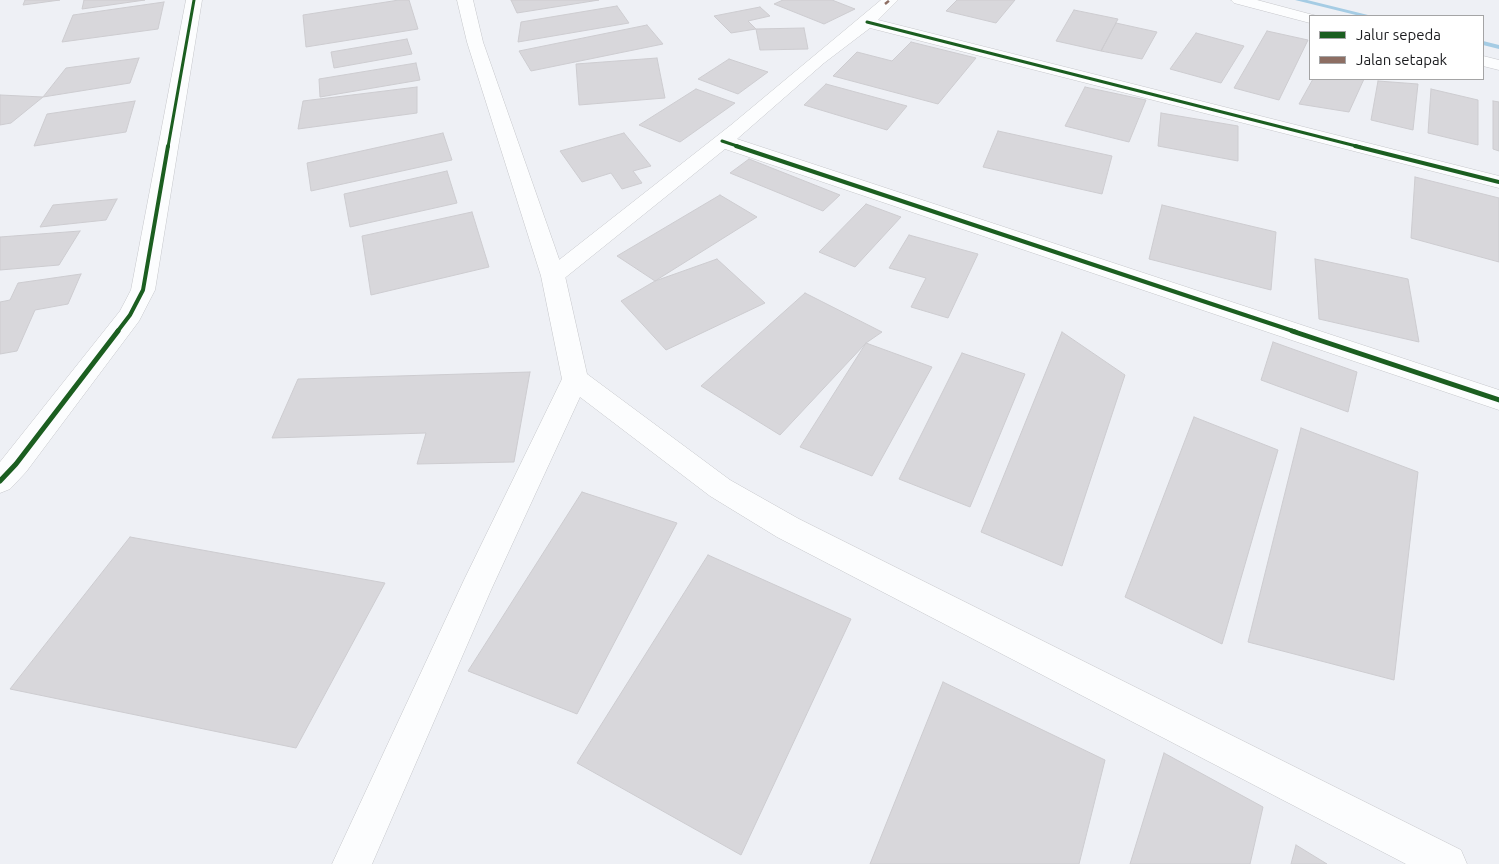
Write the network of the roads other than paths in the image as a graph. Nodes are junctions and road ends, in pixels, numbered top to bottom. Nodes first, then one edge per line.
1 (194, 0) edge
2 (465, 0) edge
3 (1239, 0) edge
4 (885, 1) edge
5 (1309, 18) edge
6 (867, 22) junction
7 (1484, 61) edge
8 (1499, 65) edge
9 (722, 141) junction
10 (1499, 182) edge
11 (553, 276) junction
12 (575, 379) junction
13 (1499, 400) edge
14 (0, 481) edge
15 (352, 864) edge
16 (1447, 864) edge

1 - 14 street
2 - 11 street
3 - 5 street
4 - 6 street
6 - 9 street
6 - 10 street
7 - 8 street
9 - 11 street
9 - 13 street
11 - 12 street
12 - 15 street
12 - 16 street

